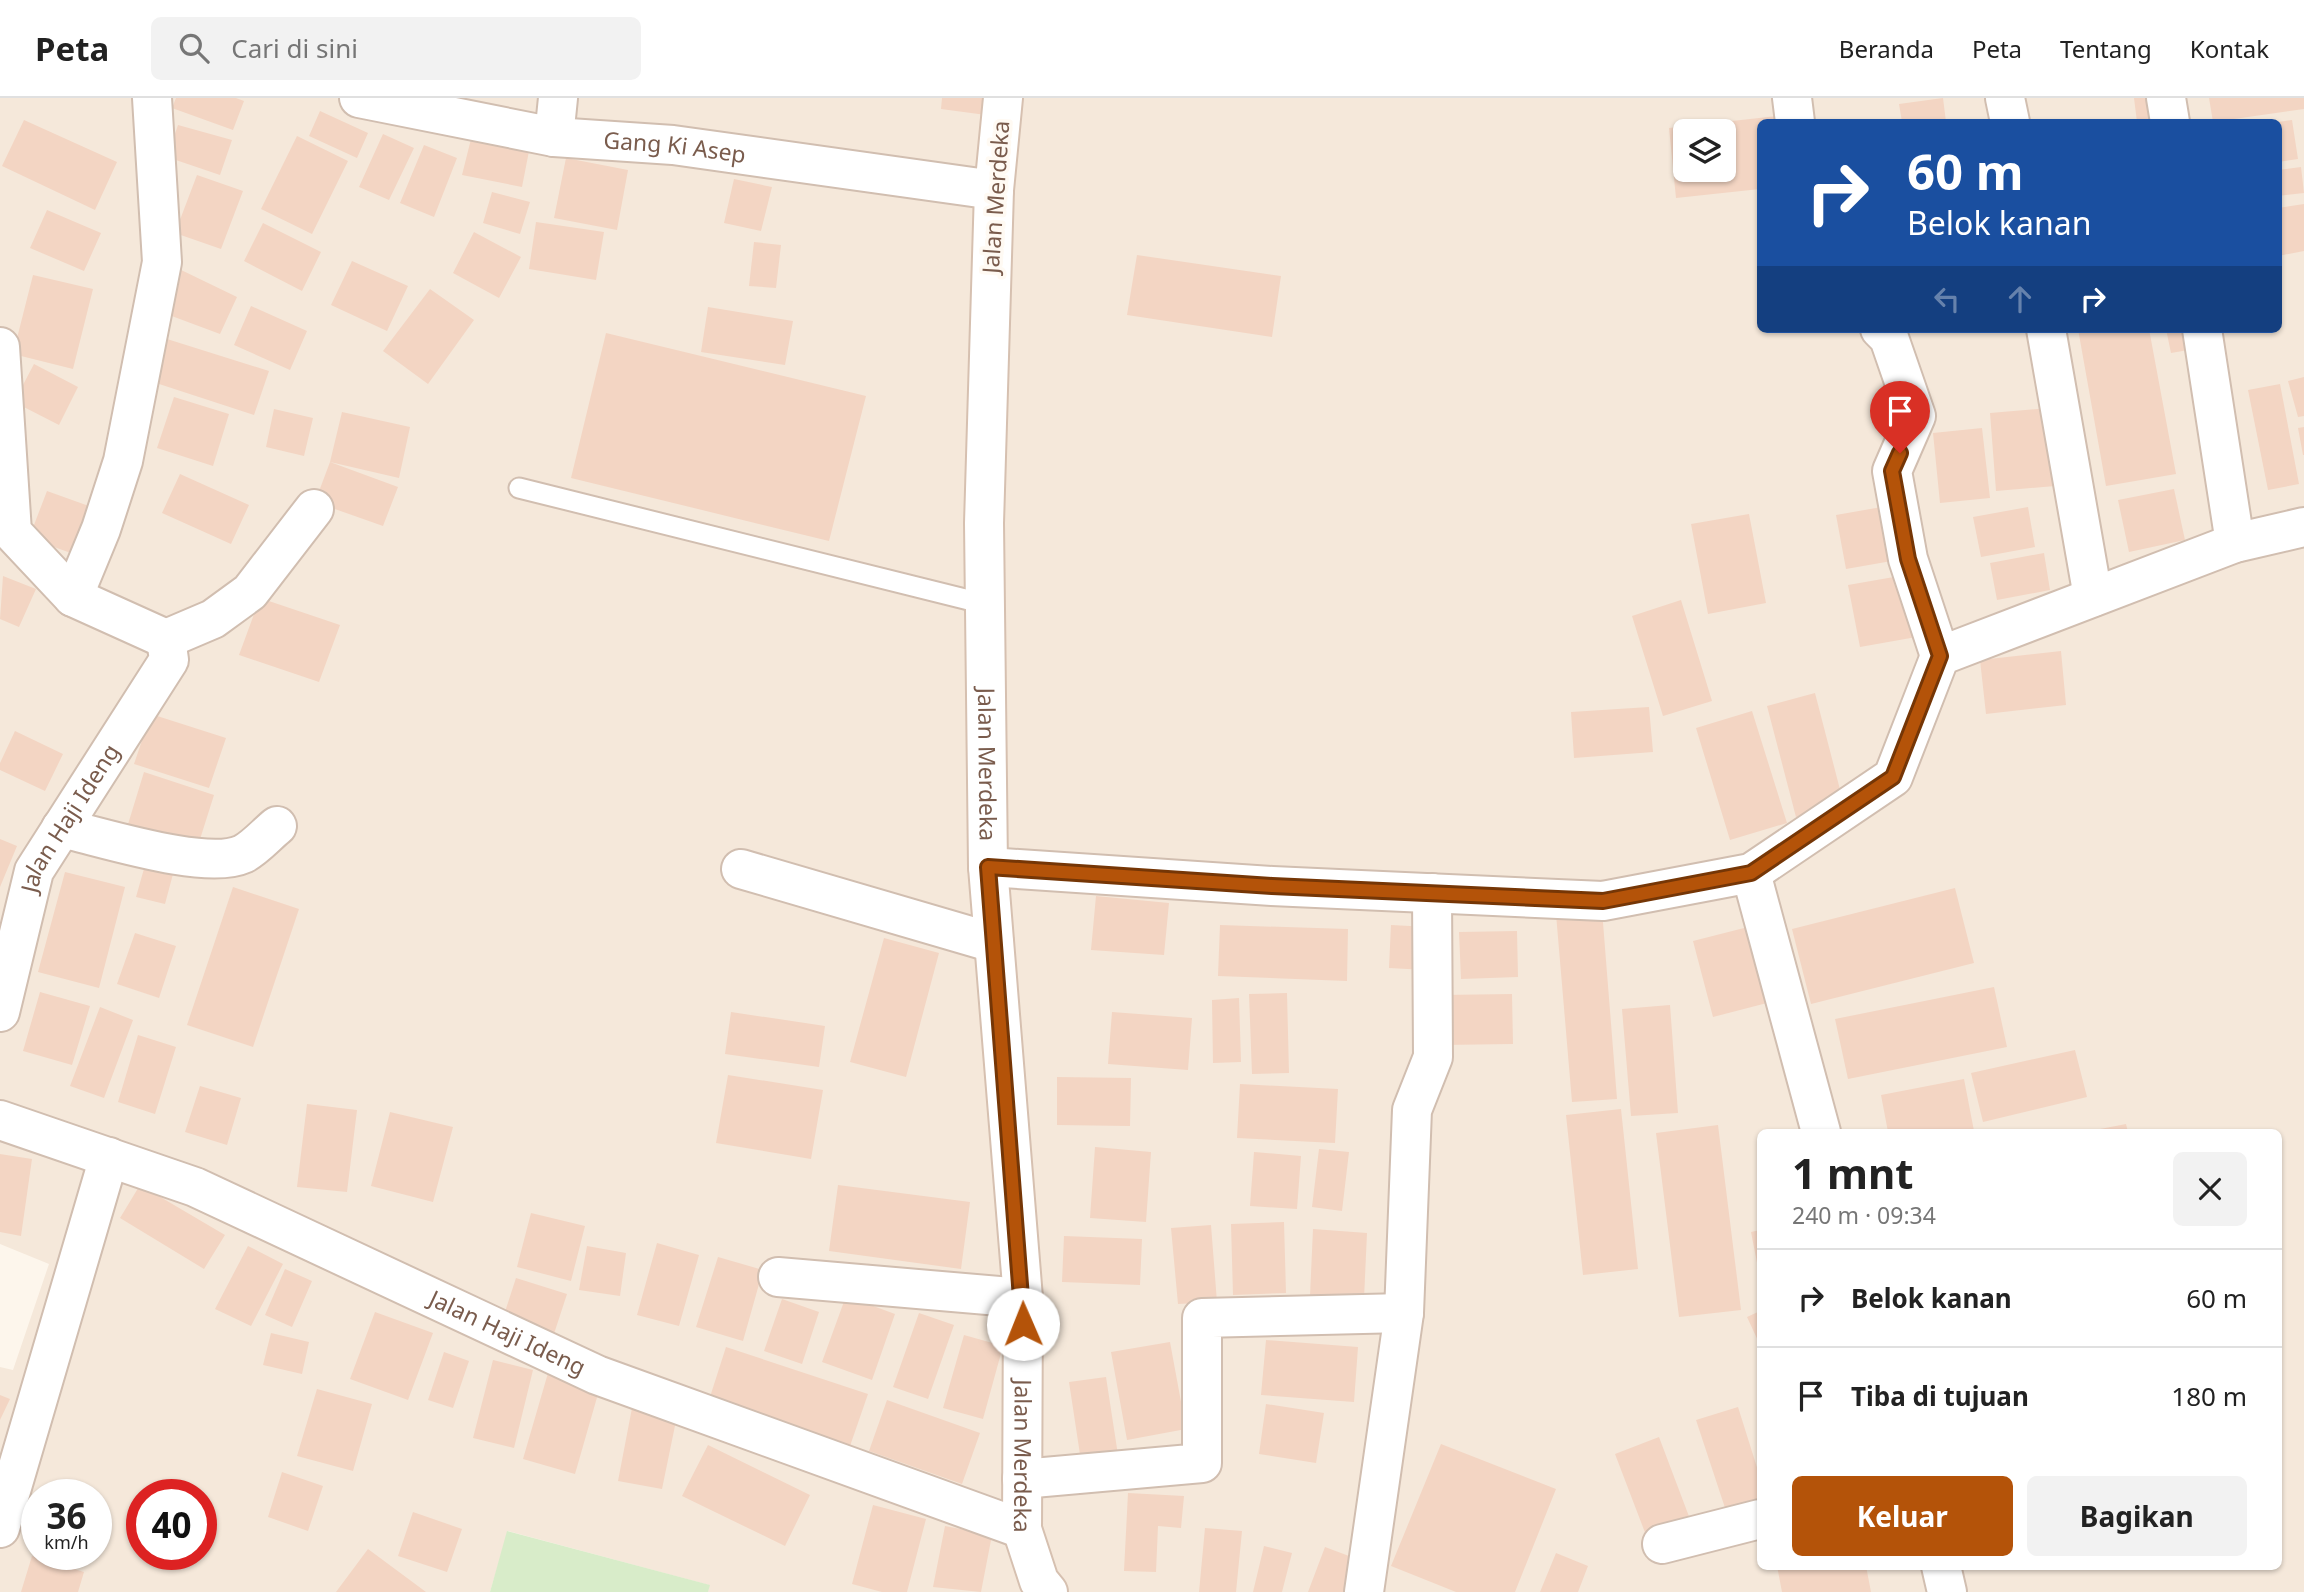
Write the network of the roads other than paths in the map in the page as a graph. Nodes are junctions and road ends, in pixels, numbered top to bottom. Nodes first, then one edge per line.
1 (152, 98) edge
2 (359, 98) edge
3 (558, 98) edge
4 (1003, 98) edge
5 (1793, 98) edge
6 (2005, 98) edge
7 (2166, 98) edge
8 (1795, 119) edge
9 (2009, 119) edge
10 (2170, 119) edge
11 (554, 137) junction
12 (994, 190) junction
13 (1884, 333) edge
14 (2047, 333) edge
15 (2203, 333) edge
16 (1, 369) edge
17 (519, 488) dead end
18 (314, 509) dead end
19 (2304, 527) edge
20 (2235, 543) junction
21 (73, 597) junction
22 (2093, 597) junction
23 (985, 604) junction
24 (166, 639) junction
25 (1940, 656) junction
26 (277, 826) dead end
27 (61, 828) junction
28 (988, 867) junction
29 (741, 869) dead end
30 (1751, 873) junction
31 (1432, 893) junction
32 (994, 943) junction
33 (0, 1012) edge
34 (0, 1120) edge
35 (1820, 1129) edge
36 (109, 1157) junction
37 (778, 1277) dead end
38 (1023, 1298) junction
39 (1404, 1313) junction
40 (1022, 1479) junction
41 (1757, 1520) edge
42 (0, 1528) edge
43 (1023, 1529) junction
44 (1662, 1544) dead end
45 (1942, 1570) edge
46 (1048, 1592) edge
47 (1364, 1592) edge
48 (1947, 1592) edge

1 - 21 street
2 - 11 street, Gang Ki Asep
3 - 11 street
4 - 12 street, Jalan Merdeka
5 - 8 street
6 - 9 street
7 - 10 street
11 - 12 street, Gang Ki Asep
12 - 23 street, Jalan Merdeka
13 - 25 street
14 - 22 street
15 - 20 street
16 - 21 street
17 - 23 lane
18 - 24 street
19 - 20 street
20 - 22 street
21 - 24 street
22 - 25 street
23 - 28 street, Jalan Merdeka
24 - 27 street, Jalan Haji Ideng
25 - 30 street
26 - 27 street
27 - 33 street, Jalan Haji Ideng
28 - 31 street
28 - 32 street, Jalan Merdeka
29 - 32 street
30 - 31 street
30 - 35 street
31 - 39 street
32 - 38 street, Jalan Merdeka
34 - 36 street, Jalan Haji Ideng
36 - 42 street
36 - 43 street, Jalan Haji Ideng
37 - 38 street
38 - 40 street, Jalan Merdeka
39 - 40 street
39 - 47 street
40 - 43 street, Jalan Merdeka
41 - 44 street
43 - 46 street, Jalan Merdeka
45 - 48 street

